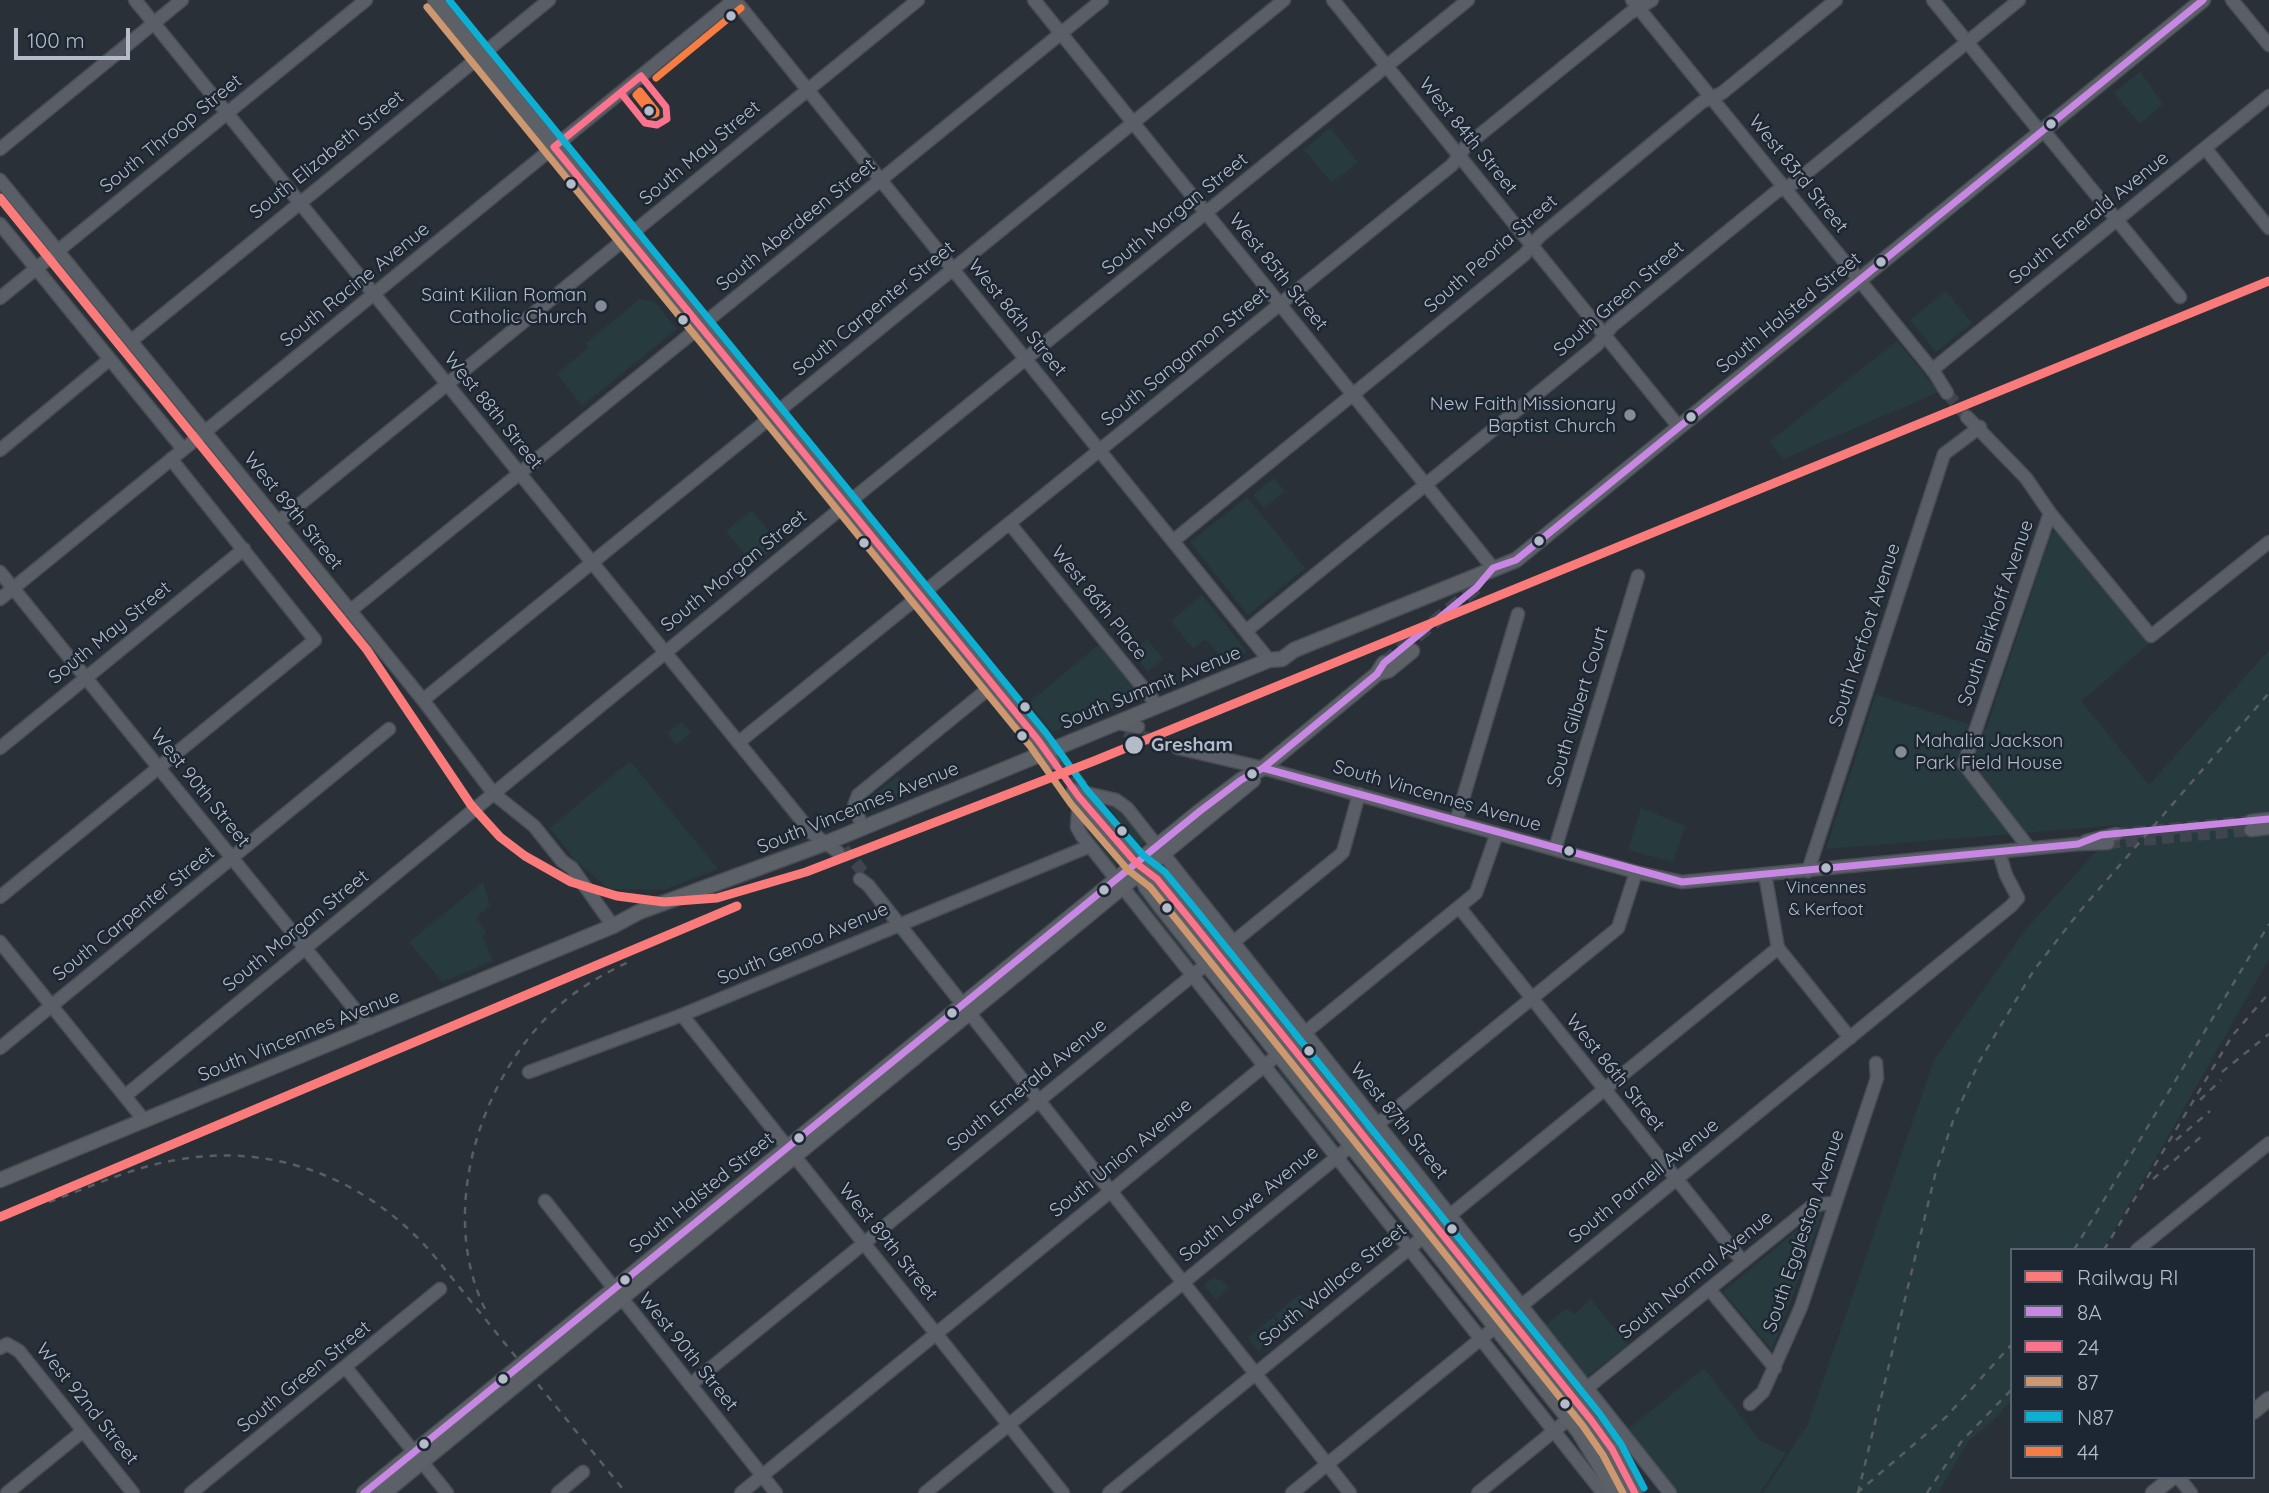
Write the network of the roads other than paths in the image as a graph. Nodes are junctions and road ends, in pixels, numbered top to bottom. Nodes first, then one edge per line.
1 (135, 0) edge
2 (182, 0) edge
3 (366, 0) edge
4 (435, 0) edge
5 (549, 0) edge
6 (734, 0) edge
7 (918, 0) edge
8 (1034, 0) edge
9 (1102, 0) edge
10 (1284, 0) edge
11 (1333, 0) edge
12 (1468, 0) edge
13 (1652, 0) edge
14 (1836, 0) edge
15 (1933, 0) edge
16 (2020, 0) edge
17 (2203, 0) edge
18 (2232, 0) edge
19 (1635, 4) edge
20 (154, 23) junction
21 (1061, 33) junction
22 (1967, 43) junction
23 (2269, 45) edge
24 (480, 56) junction
25 (1387, 66) junction
26 (807, 89) junction
27 (2269, 96) edge
28 (1712, 98) junction
29 (227, 113) junction
30 (1134, 123) junction
31 (2042, 132) junction
32 (554, 147) junction
33 (2205, 148) junction
34 (0, 149) edge
35 (1459, 155) junction
36 (0, 180) edge
37 (881, 180) junction
38 (1785, 188) junction
39 (299, 203) junction
40 (1206, 214) junction
41 (2117, 220) junction
42 (0, 224) edge
43 (2269, 228) edge
44 (628, 237) junction
45 (1532, 246) junction
46 (58, 251) junction
47 (36, 268) junction
48 (954, 270) junction
49 (1860, 280) junction
50 (373, 295) junction
51 (2180, 297) dead end
52 (0, 298) edge
53 (1280, 304) junction
54 (701, 326) junction
55 (1605, 335) junction
56 (131, 341) junction
57 (110, 359) junction
58 (1027, 360) junction
59 (1933, 371) junction
60 (447, 384) junction
61 (1951, 391) tunnel mouth
62 (1353, 395) junction
63 (773, 416) junction
64 (1971, 416) tunnel mouth
65 (1679, 427) junction
66 (1980, 427) junction
67 (204, 432) junction
68 (183, 449) junction
69 (0, 450) edge
70 (1100, 450) junction
71 (171, 459) junction
72 (519, 474) junction
73 (1426, 485) junction
74 (846, 506) junction
75 (2050, 513) junction
76 (278, 522) junction
77 (1010, 524) junction
78 (1174, 541) junction
79 (2269, 542) edge
80 (244, 549) junction
81 (592, 563) junction
82 (0, 572) edge
83 (1638, 576) dead end
84 (1486, 579) junction
85 (13, 588) junction
86 (920, 595) junction
87 (0, 599) edge
88 (351, 611) junction
89 (1518, 614) dead end
90 (1246, 631) junction
91 (1412, 651) dead end
92 (665, 653) junction
93 (1269, 660) junction
94 (86, 678) junction
95 (993, 685) junction
96 (423, 701) junction
97 (1158, 706) junction
98 (389, 729) dead end
99 (739, 743) junction
100 (1184, 745) tunnel mouth
101 (0, 748) edge
102 (1053, 758) junction
103 (159, 768) junction
104 (1263, 768) junction
105 (1080, 792) junction
106 (494, 794) junction
107 (1359, 794) junction
108 (2269, 819) edge
109 (1456, 822) junction
110 (863, 828) junction
111 (2269, 828) edge
112 (1497, 833) junction
113 (2112, 839) tunnel mouth
114 (1090, 846) junction
115 (836, 848) junction
116 (2029, 848) junction
117 (1555, 849) junction
118 (1161, 851) junction
119 (2000, 852) junction
120 (232, 858) junction
121 (1141, 870) junction
122 (1808, 871) junction
123 (1636, 872) junction
124 (1765, 874) junction
125 (865, 880) tunnel mouth
126 (1120, 884) junction
127 (0, 897) edge
128 (1459, 907) junction
129 (899, 925) junction
130 (613, 926) junction
131 (0, 942) edge
132 (1233, 942) junction
133 (1777, 948) junction
134 (305, 949) junction
135 (1212, 959) junction
136 (1193, 975) junction
137 (1531, 999) junction
138 (52, 1006) junction
139 (966, 1010) junction
140 (682, 1015) junction
141 (369, 1028) junction
142 (1305, 1034) junction
143 (1850, 1038) junction
144 (0, 1048) edge
145 (1285, 1050) junction
146 (1876, 1063) dead end
147 (1265, 1066) junction
148 (529, 1072) dead end
149 (1604, 1090) junction
150 (125, 1096) junction
151 (1039, 1101) junction
152 (144, 1120) junction
153 (1377, 1124) junction
154 (1357, 1141) junction
155 (2269, 1143) edge
156 (792, 1152) junction
157 (1337, 1157) junction
158 (0, 1180) edge
159 (1676, 1180) junction
160 (1111, 1192) junction
161 (545, 1201) dead end
162 (1834, 1203) junction
163 (1450, 1216) junction
164 (1436, 1227) junction
165 (1423, 1237) junction
166 (864, 1243) junction
167 (1410, 1248) junction
168 (2139, 1248) edge
169 (1743, 1262) junction
170 (1183, 1283) junction
171 (440, 1289) dead end
172 (1709, 1289) junction
173 (617, 1294) junction
174 (1522, 1306) junction
175 (1508, 1317) junction
176 (1495, 1328) junction
177 (936, 1334) junction
178 (1481, 1339) junction
179 (3, 1346) edge
180 (346, 1368) junction
181 (1775, 1368) junction
182 (1255, 1374) junction
183 (690, 1385) junction
184 (1587, 1388) junction
185 (2269, 1399) edge
186 (1750, 1404) dead end
187 (1581, 1409) junction
188 (2255, 1410) edge
189 (1569, 1419) junction
190 (1009, 1425) junction
191 (83, 1431) junction
192 (1554, 1431) junction
193 (418, 1457) junction
194 (1327, 1464) junction
195 (583, 1472) dead end
196 (762, 1476) junction
197 (2172, 1479) edge
198 (2177, 1479) edge
199 (1666, 1492) edge
200 (7, 1493) edge
201 (133, 1493) edge
202 (191, 1493) edge
203 (364, 1493) edge
204 (384, 1493) edge
205 (447, 1493) edge
206 (558, 1493) edge
207 (741, 1493) edge
208 (776, 1493) edge
209 (925, 1493) edge
210 (1063, 1493) edge
211 (1108, 1493) edge
212 (1292, 1493) edge
213 (1350, 1493) edge
214 (1478, 1493) edge
215 (1603, 1493) edge
216 (1616, 1493) edge
217 (1636, 1493) edge
218 (2153, 1493) edge
219 (2191, 1493) edge

1 - 20 street, West 88th Street
2 - 20 street
3 - 29 street, South Throop Street
4 - 24 main road
5 - 24 street, South Elizabeth Street
6 - 26 street, West 86th Street
6 - 32 street, South Racine Avenue
7 - 26 street, South May Street
8 - 21 street, West 85th Street
9 - 21 street, South Aberdeen Street
10 - 30 street, South Carpenter Street
11 - 25 street, West 84th Street
12 - 25 street, South Morgan Street
13 - 19 street, South Sangamon Street
14 - 28 street, South Peoria Street
15 - 22 street
16 - 22 street, South Green Street
17 - 31 main road, South Halsted Street
18 - 23 street
19 - 28 street, West 83rd Street
19 - 35 street, South Sangamon Street
20 - 29 street, West 88th Street
20 - 34 street
21 - 30 street, West 85th Street
21 - 37 street, South Aberdeen Street
22 - 31 street
22 - 38 street, South Green Street
24 - 32 main road
24 - 39 street, South Elizabeth Street
25 - 35 street, West 84th Street
25 - 40 street, South Morgan Street
26 - 37 street, West 86th Street
26 - 44 street, South May Street
27 - 33 street, South Emerald Avenue
28 - 38 street, West 83rd Street
28 - 45 street, South Peoria Street
29 - 39 street, West 88th Street
29 - 46 street, South Throop Street
30 - 40 street, West 85th Street
30 - 48 street, South Carpenter Street
31 - 41 street
31 - 49 main road, South Halsted Street
32 - 44 main road
32 - 50 street, South Racine Avenue
33 - 41 street, South Emerald Avenue
33 - 43 street
35 - 45 street, West 84th Street
35 - 53 street, South Sangamon Street
36 - 46 street, West 89th Street
37 - 48 street, West 86th Street
37 - 54 street, South Aberdeen Street
38 - 49 street, West 83rd Street
38 - 55 street, South Green Street
39 - 50 street, West 88th Street
39 - 56 street, South Elizabeth Street
40 - 53 street, West 85th Street
40 - 58 street, South Morgan Street
41 - 51 street
41 - 59 street, South Emerald Avenue
42 - 47 street
44 - 54 main road
44 - 60 street, South May Street
45 - 55 street, West 84th Street
45 - 62 street, South Peoria Street
46 - 47 street, South Throop Street
46 - 56 street, West 89th Street
47 - 52 street, South Throop Street
47 - 57 street
48 - 58 street, West 86th Street
48 - 63 street, South Carpenter Street
49 - 59 street, West 83rd Street
49 - 65 main road, South Halsted Street
50 - 60 street, West 88th Street
50 - 67 street, South Racine Avenue
53 - 62 street, West 85th Street
53 - 70 street, South Sangamon Street
54 - 63 main road
54 - 72 street, South Aberdeen Street
55 - 65 street, West 84th Street
55 - 73 street, South Green Street
56 - 67 street, West 89th Street
57 - 68 street
57 - 69 street
58 - 70 street, West 86th Street
58 - 74 street, South Morgan Street
59 - 61 street, West 83rd Street
60 - 72 street, West 88th Street
60 - 76 street, South May Street
62 - 73 street, West 85th Street
62 - 78 street, South Peoria Street
63 - 74 main road
63 - 81 street, South Carpenter Street
64 - 66 street
65 - 84 main road, South Halsted Street
66 - 75 street
66 - 122 street, South Kerfoot Avenue
67 - 68 street, South Racine Avenue
67 - 76 street, West 89th Street
68 - 71 street, South Racine Avenue
70 - 77 street, South Sangamon Street
70 - 78 street, West 86th Street
71 - 80 street
71 - 85 street, South Racine Avenue
72 - 81 street, West 88th Street
72 - 88 street, South Aberdeen Street
73 - 84 street, West 85th Street
73 - 90 street, South Green Street
74 - 86 main road
74 - 92 street, South Morgan Street
75 - 79 street
75 - 116 street, South Birkhoff Avenue
76 - 88 street, West 89th Street
77 - 86 street, South Sangamon Street
77 - 97 street, West 86th Place
78 - 90 street, West 86th Street
80 - 94 street, South May Street
80 - 103 street
81 - 92 street, West 88th Street
81 - 96 street, South Carpenter Street
82 - 85 street, West 90th Street
83 - 117 street, South Gilbert Court
84 - 93 main road, South Summit Avenue
85 - 87 street, South Racine Avenue
85 - 94 street, West 90th Street
86 - 95 main road
86 - 99 street, South Sangamon Street
88 - 96 street, West 89th Street
89 - 109 street
90 - 93 street, West 86th Street
91 - 104 main road, South Halsted Street
92 - 99 street, West 88th Street
92 - 106 street, South Morgan Street
93 - 97 main road, South Summit Avenue
94 - 101 street, South May Street
94 - 103 street, West 90th Street
95 - 102 main road
95 - 110 street
96 - 106 street, West 89th Street
97 - 102 main road, South Summit Avenue
98 - 120 street, South Carpenter Street
99 - 115 street, West 88th Street
100 - 104 street, South Vincennes Avenue
102 - 110 main road, South Vincennes Avenue
103 - 120 street, West 90th Street
103 - 127 street
104 - 107 street, South Vincennes Avenue
104 - 118 main road, South Halsted Street
105 - 114 street
105 - 118 street, West 87th Street
105 - 121 main road, West 87th Street
106 - 130 street, West 89th Street
106 - 134 street, South Morgan Street
107 - 109 street, South Vincennes Avenue
107 - 132 street, South Emerald Avenue
108 - 111 street
109 - 112 street, South Vincennes Avenue
110 - 115 main road, South Vincennes Avenue
112 - 117 street, South Vincennes Avenue
112 - 128 street, South Union Avenue
113 - 116 street, South Vincennes Avenue
114 - 126 street
114 - 129 street, South Genoa Avenue
115 - 130 main road, South Vincennes Avenue
116 - 119 street, South Vincennes Avenue
117 - 123 street, South Vincennes Avenue
118 - 121 main road, South Halsted Street
118 - 132 street, West 87th Street
119 - 122 street, South Vincennes Avenue
119 - 143 street, South Parnell Avenue
120 - 134 street, West 90th Street
120 - 138 street, South Carpenter Street
121 - 126 main road, South Halsted Street
121 - 135 main road, West 87th Street
122 - 124 street, South Vincennes Avenue
123 - 124 street, South Vincennes Avenue
123 - 137 street, South Lowe Avenue
124 - 133 street
125 - 129 street
126 - 136 street
126 - 139 main road, South Halsted Street
128 - 137 street, West 86th Street
128 - 142 street, South Union Avenue
129 - 139 street
129 - 140 street, South Genoa Avenue
130 - 141 main road, South Vincennes Avenue
131 - 138 street
132 - 135 street, South Emerald Avenue
132 - 142 street, West 87th Street
133 - 143 street
133 - 149 street, South Wallace Street
134 - 141 street, West 90th Street
134 - 150 street, South Morgan Street
135 - 136 street, South Emerald Avenue
135 - 145 main road, West 87th Street
136 - 147 street
136 - 151 street, South Emerald Avenue
137 - 149 street, West 86th Street
137 - 153 street, South Lowe Avenue
138 - 144 street, South Carpenter Street
138 - 150 street
139 - 151 street
139 - 156 main road, South Halsted Street
140 - 148 street, South Genoa Avenue
140 - 156 street, West 89th Street
141 - 152 main road, South Vincennes Avenue
142 - 145 street, South Union Avenue
142 - 153 street, West 87th Street
143 - 159 street, South Parnell Avenue
145 - 147 street, South Union Avenue
145 - 154 main road, West 87th Street
146 - 162 street, South Eggleston Avenue
147 - 157 street
147 - 160 street, South Union Avenue
149 - 159 street, West 86th Street
149 - 163 street, South Wallace Street
150 - 152 street
151 - 160 street
151 - 166 street, South Emerald Avenue
152 - 158 main road, South Vincennes Avenue
153 - 154 street, South Lowe Avenue
153 - 163 street, West 87th Street
154 - 157 street, South Lowe Avenue
154 - 164 main road, West 87th Street
154 - 165 main road, West 87th Street
155 - 168 street
156 - 166 street, West 89th Street
156 - 173 main road, South Halsted Street
157 - 167 street
157 - 170 street, South Lowe Avenue
159 - 169 street, West 86th Street
159 - 174 street, South Parnell Avenue
160 - 170 street
160 - 177 street, South Union Avenue
161 - 173 street, West 90th Street
162 - 169 street, South Normal Avenue
162 - 181 street, South Eggleston Avenue
163 - 164 street, South Wallace Street
163 - 174 street, West 87th Street
164 - 165 street, South Wallace Street
164 - 175 main road, West 87th Street
165 - 167 street, South Wallace Street
165 - 176 main road, West 87th Street
166 - 177 street, West 89th Street
166 - 183 street, South Emerald Avenue
167 - 178 street
167 - 182 street, South Wallace Street
169 - 172 street, South Normal Avenue
170 - 182 street
170 - 190 street, South Lowe Avenue
171 - 180 street, South Green Street
172 - 181 street
172 - 184 street, South Normal Avenue
173 - 183 street, West 90th Street
173 - 193 main road, South Halsted Street
174 - 175 street, South Parnell Avenue
174 - 184 street, West 87th Street
175 - 176 street, South Parnell Avenue
175 - 187 main road, West 87th Street
176 - 178 street, South Parnell Avenue
176 - 189 main road, West 87th Street
177 - 190 street, West 89th Street
177 - 196 street, South Union Avenue
178 - 192 street
178 - 194 street, South Parnell Avenue
179 - 191 street, West 92nd Street
180 - 193 street
180 - 202 street, South Green Street
181 - 186 street, South Eggleston Avenue
182 - 194 street
182 - 211 street, South Wallace Street
183 - 196 street, West 90th Street
184 - 199 street, West 87th Street
185 - 188 main road
187 - 189 street
187 - 217 main road, West 87th Street
189 - 192 street
189 - 216 main road, West 87th Street
190 - 209 street, South Lowe Avenue
190 - 210 street, West 89th Street
191 - 200 street
191 - 201 street, West 92nd Street
192 - 214 street
192 - 215 street
193 - 203 main road, South Halsted Street
193 - 204 main road, South Halsted Street
193 - 205 street
194 - 212 street, South Parnell Avenue
194 - 213 street
195 - 206 street
196 - 207 street, South Union Avenue
196 - 208 street, West 90th Street
197 - 218 main road
198 - 219 street

